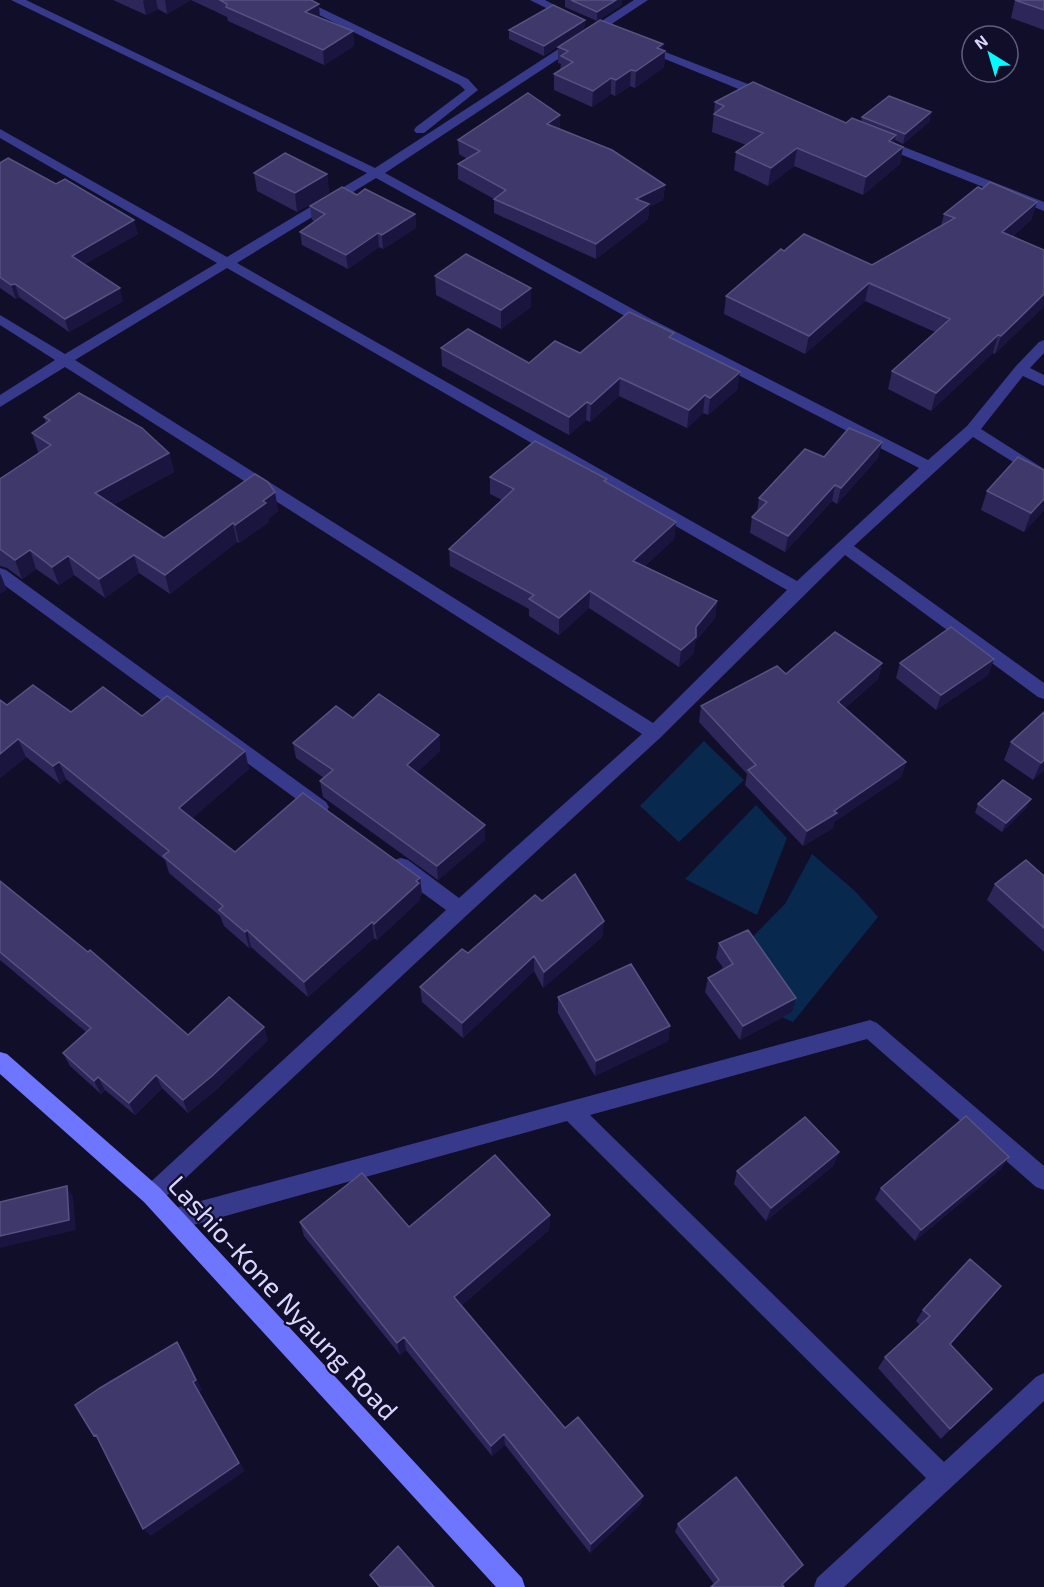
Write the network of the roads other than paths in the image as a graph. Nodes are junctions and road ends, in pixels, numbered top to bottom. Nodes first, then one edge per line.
1 (17, 0) edge
2 (295, 0) edge
3 (536, 0) edge
4 (642, 0) edge
5 (596, 28) junction
6 (782, 102) edge
7 (0, 132) edge
8 (869, 137) edge
9 (376, 173) junction
10 (1044, 207) edge
11 (226, 262) junction
12 (0, 319) edge
13 (1044, 345) edge
14 (65, 360) junction
15 (1021, 369) junction
16 (1044, 381) edge
17 (0, 402) edge
18 (972, 430) junction
19 (929, 467) junction
20 (1044, 476) edge
21 (845, 547) junction
22 (0, 574) edge
23 (798, 589) junction
24 (1044, 692) edge
25 (654, 733) junction
26 (335, 818) edge
27 (383, 853) edge
28 (460, 909) junction
29 (0, 1061) edge
30 (571, 1112) junction
31 (1044, 1180) edge
32 (152, 1195) junction
33 (175, 1220) junction
34 (1044, 1385) edge
35 (943, 1478) junction
36 (513, 1587) edge
37 (825, 1587) edge

1 - 9 street
2 - 9 street
3 - 5 street
4 - 5 street
5 - 6 street
5 - 9 street
7 - 11 street
8 - 10 street
9 - 11 street
9 - 19 street
11 - 14 street
11 - 23 street
12 - 14 street
13 - 15 street
14 - 17 street
14 - 25 street
15 - 16 street
15 - 18 street
18 - 19 street
18 - 20 street
19 - 21 street
21 - 23 street
21 - 24 street
22 - 26 street
23 - 25 street
25 - 28 street
27 - 28 street
28 - 32 street
29 - 32 main road, Lashio-Kone Nyaung Road
30 - 31 street
30 - 33 street
30 - 35 street
32 - 33 main road, Lashio-Kone Nyaung Road
33 - 36 main road, Lashio-Kone Nyaung Road
34 - 35 street
35 - 37 street

